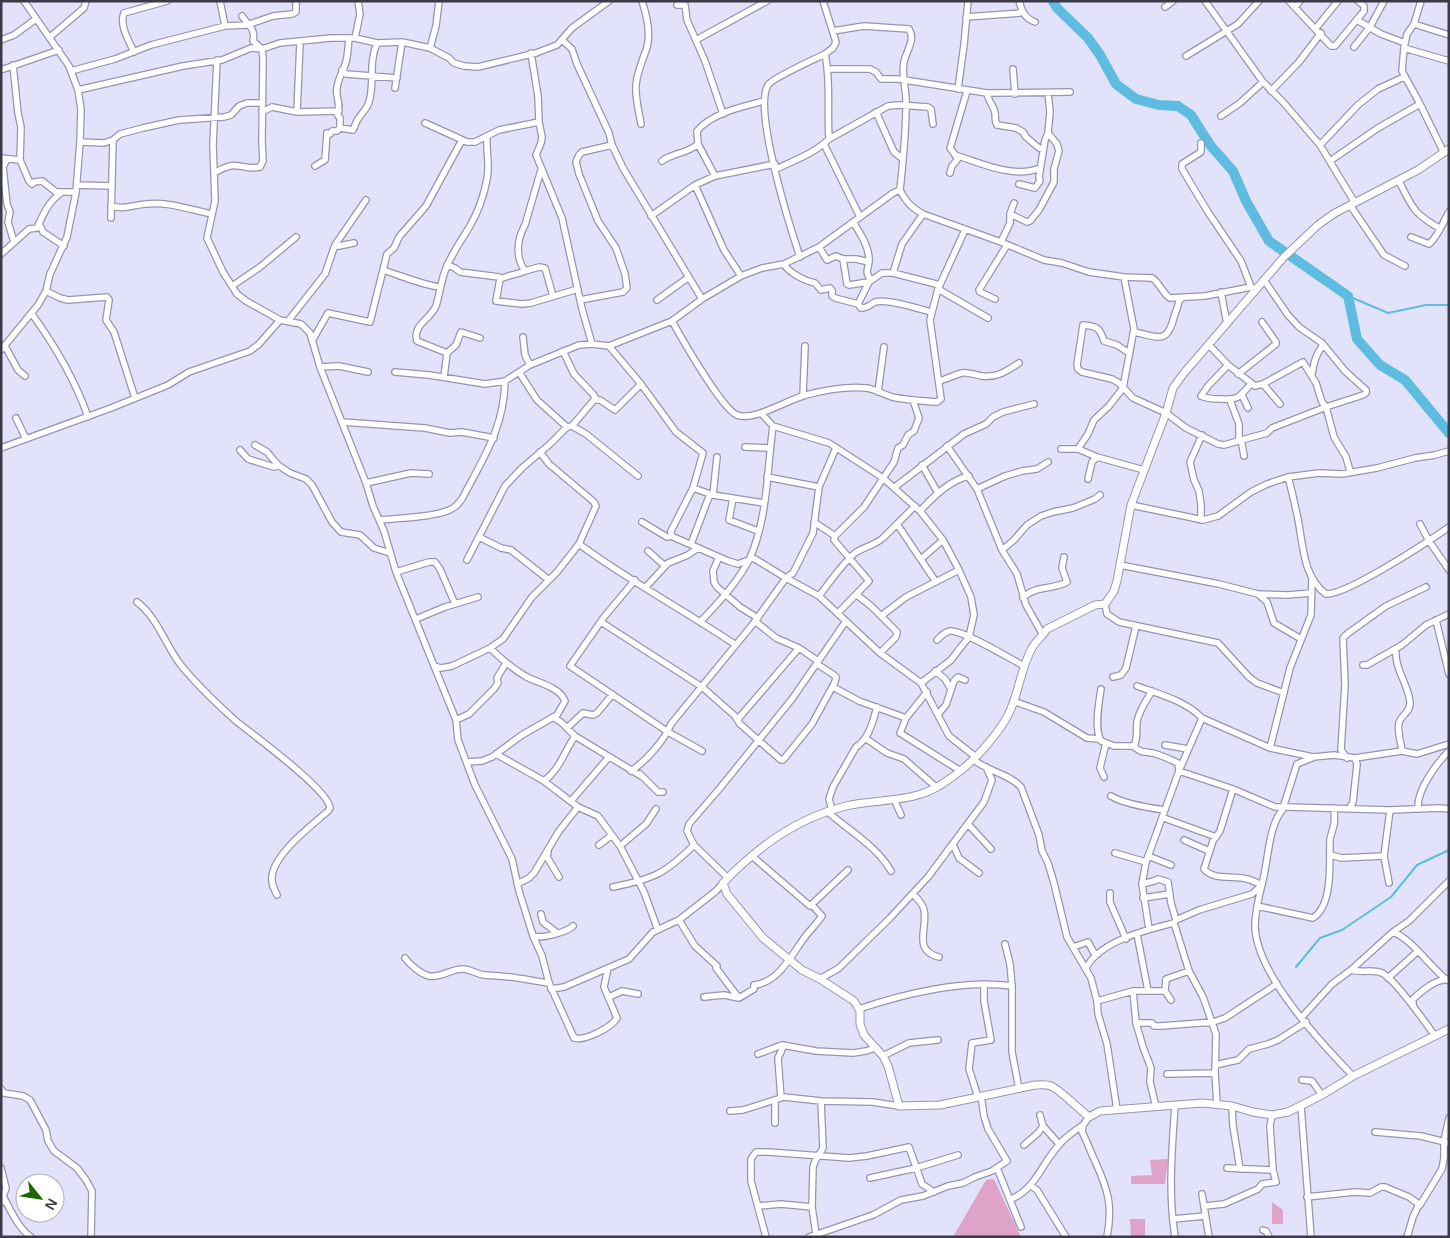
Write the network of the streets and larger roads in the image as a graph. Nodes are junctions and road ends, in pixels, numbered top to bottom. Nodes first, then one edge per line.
1 (24, 1) edge
2 (86, 1) edge
3 (166, 1) edge
4 (220, 1) edge
5 (296, 1) edge
6 (358, 1) edge
7 (440, 1) edge
8 (609, 1) edge
9 (642, 1) edge
10 (767, 1) edge
11 (823, 1) edge
12 (968, 1) edge
13 (1019, 1) edge
14 (1173, 1) edge
15 (1205, 1) edge
16 (1259, 1) edge
17 (1289, 1) edge
18 (1300, 1) edge
19 (1338, 1) edge
20 (1358, 1) edge
21 (1384, 1) edge
22 (1421, 1) edge
23 (677, 6) dead end
24 (1165, 7) dead end
25 (1294, 7) junction
26 (1021, 11) junction
27 (242, 16) dead end
28 (966, 17) junction
29 (36, 19) junction
30 (1357, 20) junction
31 (1035, 22) dead end
32 (1414, 24) junction
33 (247, 25) junction
34 (225, 26) junction
35 (1370, 27) junction
36 (833, 31) junction
37 (1318, 31) junction
38 (1225, 32) junction
39 (1449, 35) edge
40 (50, 37) junction
41 (352, 38) junction
42 (1, 40) edge
43 (562, 40) junction
44 (696, 40) junction
45 (300, 42) junction
46 (402, 42) junction
47 (377, 43) junction
48 (1404, 45) junction
49 (1354, 47) dead end
50 (430, 48) junction
51 (262, 49) junction
52 (59, 50) junction
53 (134, 52) junction
54 (531, 53) junction
55 (825, 54) junction
56 (1186, 56) dead end
57 (217, 60) junction
58 (1449, 61) edge
59 (14, 66) junction
60 (828, 69) junction
61 (1013, 69) dead end
62 (1, 70) edge
63 (342, 70) junction
64 (71, 71) junction
65 (371, 75) junction
66 (1404, 77) junction
67 (397, 78) junction
68 (903, 81) junction
69 (1262, 82) junction
70 (395, 88) dead end
71 (958, 89) junction
72 (78, 90) junction
73 (967, 91) junction
74 (1271, 91) junction
75 (1048, 92) junction
76 (1070, 92) dead end
77 (986, 93) junction
78 (1015, 94) junction
79 (764, 101) junction
80 (262, 103) junction
81 (1420, 104) junction
82 (906, 105) junction
83 (338, 111) junction
84 (262, 112) junction
85 (297, 112) junction
86 (876, 112) junction
87 (724, 114) junction
88 (1221, 116) dead end
89 (214, 118) junction
90 (539, 122) junction
91 (426, 123) dead end
92 (641, 124) dead end
93 (933, 124) dead end
94 (340, 128) junction
95 (1048, 133) junction
96 (487, 137) junction
97 (829, 139) junction
98 (113, 140) junction
99 (462, 140) junction
100 (80, 142) junction
101 (1201, 143) dead end
102 (698, 144) junction
103 (824, 144) junction
104 (1320, 145) junction
105 (612, 146) junction
106 (1043, 149) junction
107 (1446, 151) edge
108 (955, 155) junction
109 (4, 158) edge
110 (903, 159) junction
111 (20, 160) junction
112 (662, 161) dead end
113 (1330, 161) junction
114 (315, 166) dead end
115 (775, 166) junction
116 (1040, 168) junction
117 (541, 170) junction
118 (214, 173) junction
119 (950, 173) dead end
120 (715, 176) junction
121 (1399, 181) junction
122 (1019, 184) dead end
123 (77, 185) junction
124 (695, 185) junction
125 (112, 186) junction
126 (900, 190) junction
127 (76, 192) junction
128 (61, 193) junction
129 (366, 200) dead end
130 (1014, 203) dead end
131 (1352, 204) junction
132 (111, 206) junction
133 (1449, 212) edge
134 (212, 214) junction
135 (923, 214) junction
136 (1010, 214) junction
137 (651, 216) junction
138 (860, 217) junction
139 (110, 218) dead end
140 (853, 222) junction
141 (4, 223) edge
142 (39, 223) junction
143 (1439, 228) junction
144 (965, 230) junction
145 (296, 237) dead end
146 (1411, 237) dead end
147 (14, 242) junction
148 (354, 243) dead end
149 (1004, 244) junction
150 (335, 245) junction
151 (64, 246) junction
152 (818, 247) junction
153 (1, 254) edge
154 (800, 257) junction
155 (843, 259) junction
156 (869, 262) junction
157 (784, 264) junction
158 (447, 266) junction
159 (1404, 266) dead end
160 (383, 270) junction
161 (525, 271) junction
162 (892, 273) junction
163 (741, 276) junction
164 (688, 278) junction
165 (1124, 278) junction
166 (500, 279) junction
167 (1264, 280) junction
168 (870, 281) junction
169 (232, 286) junction
170 (939, 287) junction
171 (439, 288) junction
172 (1254, 288) junction
173 (578, 289) junction
174 (46, 291) junction
175 (1221, 292) junction
176 (554, 296) junction
177 (1182, 298) junction
178 (702, 299) junction
179 (995, 299) dead end
180 (580, 300) junction
181 (657, 300) dead end
182 (858, 304) junction
183 (931, 312) junction
184 (32, 314) junction
185 (988, 318) dead end
186 (280, 320) junction
187 (288, 321) junction
188 (672, 321) junction
189 (1262, 322) dead end
190 (1227, 324) junction
191 (1134, 332) junction
192 (524, 337) dead end
193 (480, 338) dead end
194 (312, 341) junction
195 (1322, 343) junction
196 (592, 344) junction
197 (1209, 345) junction
198 (609, 346) junction
199 (805, 346) dead end
200 (884, 347) dead end
201 (3, 348) edge
202 (563, 351) junction
203 (447, 352) junction
204 (1129, 353) junction
205 (1019, 363) dead end
206 (530, 365) junction
207 (1228, 365) junction
208 (320, 367) junction
209 (368, 372) dead end
210 (394, 372) dead end
211 (519, 372) junction
212 (1238, 374) junction
213 (1312, 374) junction
214 (25, 376) dead end
215 (444, 377) junction
216 (505, 381) junction
217 (939, 381) junction
218 (641, 384) junction
219 (1251, 384) junction
220 (1263, 384) junction
221 (1123, 388) junction
222 (878, 392) junction
223 (1242, 394) junction
224 (803, 396) junction
225 (135, 398) junction
226 (594, 400) junction
227 (913, 400) junction
228 (1230, 400) junction
229 (1034, 404) dead end
230 (1280, 404) dead end
231 (1326, 407) junction
232 (1248, 408) dead end
233 (1166, 413) junction
234 (761, 414) junction
235 (88, 417) junction
236 (16, 418) dead end
237 (342, 422) junction
238 (773, 426) junction
239 (569, 427) junction
240 (1202, 435) junction
241 (494, 438) junction
242 (26, 439) junction
243 (1240, 440) junction
244 (254, 445) dead end
245 (947, 446) junction
246 (745, 447) dead end
247 (1, 448) edge
248 (770, 448) junction
249 (836, 448) junction
250 (1062, 449) dead end
251 (1078, 449) junction
252 (240, 450) dead end
253 (1449, 450) edge
254 (540, 452) junction
255 (717, 456) dead end
256 (1244, 456) dead end
257 (1097, 457) junction
258 (1048, 462) dead end
259 (278, 465) junction
260 (922, 465) junction
261 (1144, 470) junction
262 (1350, 471) junction
263 (429, 474) dead end
264 (638, 476) dead end
265 (969, 476) junction
266 (767, 477) junction
267 (1288, 477) junction
268 (883, 478) junction
269 (1088, 479) dead end
270 (366, 483) junction
271 (819, 487) junction
272 (895, 487) junction
273 (693, 488) junction
274 (977, 489) junction
275 (938, 493) junction
276 (711, 494) junction
277 (1100, 495) dead end
278 (733, 498) junction
279 (764, 503) junction
280 (1131, 505) junction
281 (918, 509) junction
282 (380, 520) junction
283 (1201, 520) junction
284 (642, 522) dead end
285 (814, 522) junction
286 (897, 524) junction
287 (1420, 524) dead end
288 (1449, 527) edge
289 (758, 531) junction
290 (671, 536) junction
291 (835, 536) junction
292 (479, 537) junction
293 (943, 540) junction
294 (1429, 541) junction
295 (579, 544) junction
296 (690, 544) junction
297 (698, 548) junction
298 (1002, 550) junction
299 (648, 551) dead end
300 (390, 553) junction
301 (719, 557) junction
302 (1064, 557) dead end
303 (750, 558) junction
304 (850, 559) junction
305 (921, 559) junction
306 (467, 560) dead end
307 (1120, 565) junction
308 (665, 566) junction
309 (959, 570) junction
310 (1449, 570) edge
311 (396, 572) junction
312 (786, 578) junction
313 (1312, 578) junction
314 (549, 580) junction
315 (635, 580) junction
316 (936, 582) junction
317 (1426, 587) dead end
318 (645, 588) junction
319 (1311, 593) junction
320 (726, 594) junction
321 (1258, 594) junction
322 (857, 595) junction
323 (819, 596) junction
324 (478, 597) dead end
325 (1023, 598) junction
326 (137, 602) dead end
327 (455, 604) junction
328 (1105, 604) junction
329 (838, 613) junction
330 (1449, 614) edge
331 (881, 616) junction
332 (416, 619) junction
333 (756, 620) junction
334 (1436, 620) junction
335 (701, 621) junction
336 (846, 621) junction
337 (601, 622) junction
338 (1136, 626) junction
339 (1043, 635) junction
340 (969, 637) junction
341 (1301, 639) junction
342 (937, 640) dead end
343 (736, 645) junction
344 (490, 648) junction
345 (798, 648) junction
346 (1396, 649) junction
347 (880, 653) junction
348 (817, 662) junction
349 (506, 663) junction
350 (1363, 665) dead end
351 (434, 666) junction
352 (1024, 666) junction
353 (935, 671) junction
354 (1449, 674) edge
355 (1113, 677) dead end
356 (965, 680) dead end
357 (921, 683) junction
358 (1137, 686) dead end
359 (702, 687) junction
360 (833, 688) junction
361 (1101, 689) dead end
362 (951, 690) junction
363 (927, 692) junction
364 (1152, 692) junction
365 (1284, 693) junction
366 (612, 694) junction
367 (1013, 701) junction
368 (877, 707) junction
369 (938, 714) junction
370 (553, 717) junction
371 (906, 718) junction
372 (1202, 718) junction
373 (738, 719) junction
374 (456, 720) junction
375 (567, 728) junction
376 (668, 732) junction
377 (575, 736) junction
378 (865, 738) junction
379 (1099, 738) junction
380 (759, 741) junction
381 (1106, 744) junction
382 (1449, 744) edge
383 (1165, 745) dead end
384 (1134, 746) junction
385 (1270, 748) junction
386 (1188, 749) junction
387 (702, 751) dead end
388 (1402, 751) junction
389 (1449, 751) edge
390 (496, 754) junction
391 (609, 757) junction
392 (1313, 757) junction
393 (975, 758) junction
394 (1347, 758) junction
395 (1354, 758) junction
396 (467, 762) junction
397 (985, 766) junction
398 (634, 769) junction
399 (959, 770) junction
400 (1179, 771) junction
401 (1104, 777) dead end
402 (544, 781) junction
403 (936, 787) junction
404 (1233, 789) junction
405 (663, 792) dead end
406 (1111, 796) dead end
407 (571, 800) junction
408 (894, 800) junction
409 (1285, 806) junction
410 (578, 807) junction
411 (1334, 808) junction
412 (1418, 808) junction
413 (656, 809) dead end
414 (1349, 809) junction
415 (1165, 810) junction
416 (1390, 810) junction
417 (1449, 810) edge
418 (830, 811) junction
419 (901, 815) dead end
420 (1164, 818) junction
421 (968, 824) junction
422 (612, 835) junction
423 (1216, 837) junction
424 (1184, 840) dead end
425 (953, 844) junction
426 (599, 845) dead end
427 (694, 845) junction
428 (620, 846) junction
429 (549, 847) junction
430 (990, 849) dead end
431 (1209, 851) junction
432 (1115, 853) dead end
433 (1331, 855) junction
434 (752, 856) junction
435 (1384, 856) junction
436 (1147, 859) junction
437 (1171, 864) dead end
438 (848, 870) dead end
439 (891, 871) dead end
440 (980, 873) dead end
441 (559, 877) dead end
442 (1449, 880) edge
443 (725, 881) junction
444 (639, 882) junction
445 (1389, 883) dead end
446 (517, 884) junction
447 (1142, 884) junction
448 (1262, 885) junction
449 (614, 887) dead end
450 (716, 891) junction
451 (1110, 893) dead end
452 (727, 894) junction
453 (913, 894) junction
454 (1170, 894) junction
455 (277, 895) dead end
456 (1143, 898) junction
457 (812, 905) junction
458 (1257, 906) junction
459 (541, 914) dead end
460 (679, 920) junction
461 (1175, 921) junction
462 (573, 926) dead end
463 (1149, 929) junction
464 (658, 930) junction
465 (1393, 932) junction
466 (557, 933) junction
467 (1137, 934) junction
468 (533, 936) junction
469 (1126, 939) junction
470 (1005, 944) dead end
471 (1072, 947) junction
472 (1417, 952) junction
473 (1098, 954) junction
474 (939, 957) dead end
475 (405, 958) dead end
476 (790, 961) junction
477 (608, 968) junction
478 (1086, 968) junction
479 (1351, 970) junction
480 (1189, 971) junction
481 (1388, 978) junction
482 (820, 979) junction
483 (1448, 979) edge
484 (984, 984) junction
485 (1277, 984) junction
486 (550, 986) junction
487 (1012, 986) junction
488 (1133, 991) junction
489 (1148, 991) junction
490 (1165, 991) junction
491 (638, 994) dead end
492 (609, 997) junction
493 (704, 997) dead end
494 (739, 998) junction
495 (1171, 1000) dead end
496 (1097, 1001) junction
497 (1414, 1007) junction
498 (858, 1009) junction
499 (1302, 1017) junction
500 (1136, 1022) junction
501 (1213, 1022) junction
502 (1306, 1022) junction
503 (1449, 1029) edge
504 (1435, 1036) junction
505 (938, 1040) dead end
506 (784, 1045) junction
507 (875, 1048) junction
508 (758, 1054) dead end
509 (883, 1056) junction
510 (1215, 1064) junction
511 (1215, 1073) junction
512 (1167, 1074) dead end
513 (1353, 1076) junction
514 (1302, 1080) dead end
515 (1019, 1088) junction
516 (1, 1089) edge
517 (1322, 1095) junction
518 (980, 1097) junction
519 (778, 1099) junction
520 (821, 1101) junction
521 (1217, 1104) junction
522 (1175, 1105) junction
523 (899, 1106) junction
524 (1232, 1106) junction
525 (1301, 1106) junction
526 (1156, 1107) junction
527 (730, 1110) dead end
528 (1118, 1110) junction
529 (1040, 1115) dead end
530 (1272, 1115) junction
531 (1089, 1117) junction
532 (1449, 1118) edge
533 (775, 1123) dead end
534 (1083, 1125) junction
535 (1043, 1126) junction
536 (1375, 1132) dead end
537 (1446, 1142) edge
538 (1059, 1144) junction
539 (1024, 1145) dead end
540 (818, 1155) junction
541 (958, 1155) dead end
542 (1, 1168) edge
543 (916, 1168) junction
544 (997, 1168) junction
545 (1227, 1168) dead end
546 (1240, 1169) junction
547 (1273, 1170) junction
548 (870, 1178) dead end
549 (1031, 1186) junction
550 (934, 1192) junction
551 (1202, 1194) dead end
552 (1307, 1197) junction
553 (1011, 1199) junction
554 (2, 1200) edge
555 (1420, 1205) junction
556 (758, 1206) junction
557 (1204, 1206) junction
558 (812, 1207) junction
559 (1205, 1216) junction
560 (1172, 1219) junction
561 (1021, 1227) dead end
562 (1263, 1230) dead end
563 (816, 1234) junction
564 (31, 1237) edge
565 (91, 1237) edge
566 (766, 1237) edge
567 (809, 1237) edge
568 (1066, 1237) edge
569 (1107, 1237) edge
570 (1175, 1237) edge
571 (1209, 1237) edge
572 (1269, 1237) edge
573 (1311, 1237) edge
574 (1407, 1237) edge

1 - 29 street
2 - 40 street
3 - 53 street
4 - 34 street
5 - 33 street
6 - 41 street
7 - 50 street
8 - 43 street
9 - 92 street
10 - 44 street
11 - 36 street
12 - 28 street
13 - 26 street
14 - 24 street
15 - 38 street
16 - 38 street
17 - 25 street
18 - 25 street
19 - 37 street
20 - 30 street
21 - 35 street
22 - 32 street
23 - 44 street
25 - 37 street
26 - 28 street
26 - 31 street
27 - 33 street
28 - 71 street
29 - 40 street
29 - 42 street
30 - 35 street
30 - 37 street
32 - 39 street
32 - 48 street
33 - 34 street
33 - 51 street
34 - 53 street
35 - 48 street
35 - 49 street
36 - 55 street
36 - 68 street
37 - 74 street
38 - 56 street
38 - 69 street
40 - 52 street
41 - 45 street
41 - 47 street
41 - 63 street
43 - 54 street
43 - 105 street
44 - 87 street
45 - 51 street
45 - 85 street
46 - 47 street
46 - 50 street
46 - 67 street
47 - 65 street
48 - 58 street
48 - 66 street
50 - 54 street
51 - 57 street
51 - 80 street
52 - 59 street
52 - 64 street
53 - 64 street
54 - 90 street
55 - 60 street
55 - 79 street
57 - 72 street
57 - 89 street
59 - 62 street
59 - 111 street
60 - 68 street
60 - 97 street
61 - 78 street
63 - 65 street
63 - 83 street
64 - 72 street
65 - 67 street
65 - 94 street
66 - 81 street
66 - 104 street
67 - 70 street
68 - 71 street
68 - 82 street
69 - 74 street
69 - 88 street
71 - 73 street
72 - 100 street
73 - 77 street
73 - 108 street
74 - 104 street
75 - 76 street
75 - 78 street
75 - 95 street
77 - 78 street
77 - 106 street
79 - 87 street
79 - 115 street
80 - 84 street
80 - 89 street
81 - 107 street
81 - 113 street
82 - 86 street
82 - 93 street
82 - 110 street
83 - 85 street
83 - 94 street
84 - 85 street
84 - 118 street
86 - 97 street
86 - 110 street
87 - 102 street
89 - 98 street
89 - 118 street
90 - 96 street
90 - 117 street
91 - 99 street
94 - 114 street
95 - 106 street
95 - 136 street
96 - 99 street
96 - 158 street
97 - 103 street
98 - 100 street
98 - 125 street
99 - 160 street
100 - 123 street
101 - 172 street
102 - 112 street
102 - 120 street
103 - 115 street
103 - 138 street
104 - 113 street
105 - 137 street
105 - 180 street
106 - 116 street
107 - 121 street
108 - 116 street
108 - 119 street
109 - 111 street
109 - 141 street
110 - 126 street
111 - 128 street
113 - 131 street
115 - 120 street
115 - 154 street
116 - 122 street
117 - 161 street
117 - 173 street
118 - 134 street
120 - 124 street
121 - 131 street
121 - 143 street
123 - 125 street
123 - 127 street
124 - 137 street
124 - 163 street
125 - 132 street
126 - 135 street
126 - 138 street
127 - 128 street
127 - 151 street
128 - 142 street
129 - 150 street
130 - 136 street
131 - 159 street
131 - 167 street
132 - 134 street
132 - 139 street
133 - 143 street
134 - 169 street
135 - 144 street
135 - 162 street
136 - 149 street
137 - 164 street
138 - 140 street
140 - 152 street
140 - 156 street
141 - 147 street
142 - 147 street
142 - 151 street
143 - 146 street
144 - 149 street
144 - 170 street
145 - 169 street
147 - 153 street
148 - 150 street
149 - 165 street
149 - 179 street
150 - 187 street
151 - 174 street
152 - 154 street
152 - 155 street
154 - 157 street
155 - 156 street
155 - 168 street
156 - 168 street
157 - 163 street
157 - 182 street
158 - 166 street
158 - 171 street
160 - 171 street
160 - 194 street
161 - 166 street
161 - 176 street
162 - 168 street
162 - 170 street
163 - 178 street
164 - 178 street
164 - 181 street
165 - 177 street
165 - 191 street
166 - 176 street
167 - 172 street
167 - 195 street
168 - 182 street
169 - 186 street
170 - 183 street
170 - 185 street
171 - 203 street
172 - 175 street
172 - 190 street
173 - 176 street
173 - 180 street
174 - 184 street
174 - 225 street
175 - 177 street
175 - 190 street
177 - 191 street
178 - 188 street
180 - 196 street
182 - 183 street
183 - 217 street
184 - 201 street
184 - 235 street
186 - 187 street
186 - 225 street
187 - 194 street
188 - 198 street
188 - 234 street
189 - 212 street
190 - 197 street
191 - 204 street
192 - 206 street
193 - 203 street
194 - 208 street
195 - 213 street
195 - 231 street
196 - 198 street
196 - 202 street
197 - 207 street
197 - 233 street
198 - 218 street
199 - 224 street
200 - 222 street
201 - 214 street
202 - 206 street
202 - 226 street
203 - 215 street
204 - 221 street
204 - 221 street
205 - 217 street
206 - 211 street
207 - 212 street
207 - 228 street
208 - 209 street
208 - 237 street
210 - 215 street
211 - 216 street
211 - 239 street
212 - 219 street
213 - 220 street
213 - 231 street
215 - 216 street
216 - 241 street
217 - 227 street
218 - 226 street
218 - 273 street
219 - 220 street
219 - 223 street
220 - 230 street
221 - 233 street
221 - 251 street
222 - 224 street
222 - 227 street
223 - 228 street
223 - 232 street
224 - 234 street
225 - 235 street
226 - 239 street
227 - 268 street
228 - 243 street
229 - 245 street
231 - 243 street
231 - 262 street
233 - 240 street
233 - 261 street
234 - 238 street
235 - 242 street
236 - 242 street
237 - 241 street
237 - 270 street
238 - 248 street
238 - 249 street
239 - 254 street
239 - 264 street
240 - 243 street
240 - 283 street
241 - 282 street
242 - 247 street
243 - 256 street
244 - 259 street
245 - 260 street
245 - 265 street
246 - 248 street
248 - 266 street
249 - 268 street
249 - 271 street
250 - 251 street
251 - 257 street
252 - 259 street
253 - 262 street
254 - 292 street
254 - 295 street
255 - 276 street
257 - 261 street
257 - 269 street
258 - 274 street
259 - 300 street
260 - 272 street
260 - 275 street
261 - 280 street
262 - 267 street
263 - 270 street
265 - 274 street
265 - 275 street
266 - 271 street
266 - 279 street
267 - 283 street
267 - 313 street
268 - 272 street
268 - 291 street
270 - 282 street
271 - 285 street
272 - 281 street
273 - 276 street
273 - 290 street
274 - 298 street
275 - 281 street
276 - 278 street
276 - 296 street
277 - 298 street
278 - 279 street
278 - 289 street
279 - 289 street
280 - 283 street
280 - 307 street
281 - 286 street
281 - 293 street
282 - 300 street
284 - 290 street
285 - 291 street
285 - 312 street
286 - 304 street
286 - 305 street
287 - 294 street
288 - 294 street
289 - 303 street
290 - 296 street
291 - 304 street
292 - 306 street
292 - 314 street
293 - 305 street
293 - 309 street
294 - 310 street
294 - 313 street
295 - 314 street
295 - 315 street
296 - 297 street
297 - 301 street
297 - 308 street
298 - 325 street
299 - 308 street
300 - 311 street
301 - 303 street
301 - 320 street
302 - 325 street
303 - 312 street
303 - 320 street
304 - 322 street
304 - 323 street
305 - 316 street
307 - 321 street
307 - 328 street
308 - 318 street
309 - 316 street
309 - 340 street
311 - 327 street
311 - 332 street
312 - 323 street
312 - 333 street
313 - 319 street
314 - 344 street
315 - 318 street
315 - 337 street
316 - 331 street
317 - 394 street
318 - 335 street
319 - 321 street
319 - 341 street
320 - 333 street
320 - 335 street
321 - 341 street
322 - 329 street
322 - 331 street
323 - 329 street
324 - 327 street
325 - 339 street
326 - 455 street
327 - 332 street
328 - 338 street
328 - 339 street
329 - 336 street
330 - 334 street
331 - 347 street
332 - 351 street
333 - 343 street
333 - 345 street
334 - 346 street
334 - 354 street
335 - 343 street
336 - 347 street
336 - 348 street
337 - 359 street
337 - 366 street
338 - 355 street
338 - 365 street
339 - 352 street
340 - 342 street
340 - 352 street
340 - 353 street
341 - 365 street
343 - 359 street
344 - 349 street
344 - 351 street
345 - 348 street
345 - 373 street
346 - 350 street
346 - 388 street
347 - 357 street
348 - 360 street
348 - 380 street
349 - 370 street
349 - 374 street
351 - 374 street
352 - 367 street
353 - 357 street
353 - 362 street
356 - 362 street
357 - 363 street
358 - 364 street
359 - 373 street
359 - 376 street
360 - 368 street
360 - 380 street
361 - 379 street
362 - 369 street
363 - 369 street
363 - 371 street
364 - 372 street
364 - 384 street
365 - 385 street
366 - 375 street
366 - 376 street
367 - 379 street
367 - 393 street
368 - 371 street
368 - 378 street
369 - 393 street
370 - 375 street
370 - 390 street
371 - 399 street
372 - 385 street
372 - 386 street
373 - 380 street
374 - 396 street
375 - 377 street
376 - 387 street
376 - 398 street
377 - 391 street
377 - 402 street
378 - 403 street
378 - 418 street
379 - 381 street
380 - 427 street
381 - 384 street
381 - 401 street
382 - 388 street
383 - 386 street
384 - 400 street
385 - 392 street
386 - 400 street
388 - 395 street
389 - 412 street
390 - 396 street
390 - 402 street
391 - 398 street
391 - 407 street
392 - 394 street
392 - 409 street
393 - 397 street
393 - 399 street
394 - 395 street
395 - 414 street
396 - 446 street
397 - 421 street
397 - 471 street
398 - 405 street
399 - 403 street
400 - 404 street
400 - 415 street
402 - 407 street
403 - 408 street
404 - 409 street
404 - 423 street
406 - 415 street
407 - 410 street
408 - 418 street
408 - 419 street
409 - 411 street
409 - 448 street
410 - 422 street
410 - 429 street
411 - 414 street
411 - 433 street
412 - 416 street
412 - 417 street
413 - 428 street
414 - 416 street
415 - 420 street
416 - 435 street
418 - 434 street
418 - 439 street
420 - 423 street
420 - 436 street
421 - 425 street
421 - 430 street
422 - 426 street
422 - 428 street
423 - 431 street
424 - 431 street
425 - 440 street
425 - 453 street
427 - 443 street
427 - 444 street
428 - 444 street
429 - 441 street
429 - 446 street
431 - 448 street
432 - 436 street
433 - 435 street
433 - 458 street
434 - 443 street
434 - 457 street
435 - 445 street
436 - 437 street
436 - 447 street
438 - 457 street
442 - 465 street
443 - 450 street
443 - 452 street
444 - 449 street
444 - 464 street
446 - 468 street
447 - 454 street
447 - 456 street
448 - 458 street
448 - 461 street
450 - 452 street
450 - 460 street
451 - 469 street
452 - 476 street
453 - 474 street
453 - 482 street
454 - 456 street
454 - 461 street
456 - 463 street
457 - 476 street
458 - 485 street
459 - 466 street
460 - 464 street
460 - 494 street
461 - 463 street
461 - 480 street
462 - 466 street
463 - 467 street
464 - 477 street
465 - 472 street
465 - 479 street
466 - 468 street
467 - 469 street
467 - 489 street
468 - 486 street
469 - 473 street
470 - 487 street
471 - 473 street
471 - 478 street
472 - 481 street
472 - 483 street
473 - 478 street
475 - 486 street
476 - 482 street
476 - 494 street
477 - 486 street
477 - 492 street
478 - 496 street
479 - 481 street
479 - 499 street
480 - 490 street
480 - 501 street
481 - 497 street
482 - 498 street
483 - 497 street
484 - 487 street
484 - 498 street
484 - 518 street
485 - 499 street
485 - 501 street
486 - 492 street
487 - 515 street
488 - 489 street
488 - 496 street
488 - 500 street
489 - 490 street
490 - 495 street
491 - 492 street
493 - 494 street
496 - 528 street
497 - 504 street
498 - 507 street
499 - 502 street
500 - 501 street
500 - 526 street
501 - 510 street
502 - 510 street
502 - 513 street
503 - 504 street
504 - 513 street
505 - 509 street
506 - 507 street
506 - 508 street
506 - 519 street
507 - 509 street
509 - 523 street
510 - 511 street
511 - 512 street
511 - 521 street
513 - 517 street
514 - 517 street
515 - 518 street
515 - 531 street
516 - 565 street
517 - 525 street
518 - 523 street
518 - 544 street
519 - 520 street
519 - 527 street
519 - 533 street
520 - 523 street
520 - 540 street
521 - 522 street
521 - 524 street
522 - 526 street
522 - 560 street
524 - 530 street
524 - 546 street
525 - 530 street
525 - 552 street
526 - 528 street
528 - 531 street
529 - 535 street
530 - 547 street
531 - 534 street
532 - 537 street
534 - 538 street
534 - 569 street
535 - 538 street
535 - 539 street
536 - 537 street
537 - 555 street
538 - 549 street
540 - 543 street
540 - 556 street
540 - 558 street
541 - 543 street
542 - 554 street
543 - 548 street
543 - 550 street
544 - 550 street
544 - 553 street
545 - 546 street
546 - 547 street
547 - 557 street
549 - 553 street
549 - 568 street
550 - 563 street
551 - 557 street
552 - 555 street
552 - 573 street
553 - 561 street
554 - 564 street
555 - 574 street
556 - 558 street
556 - 566 street
557 - 559 street
558 - 563 street
559 - 560 street
559 - 571 street
560 - 570 street
562 - 572 street
563 - 567 street

